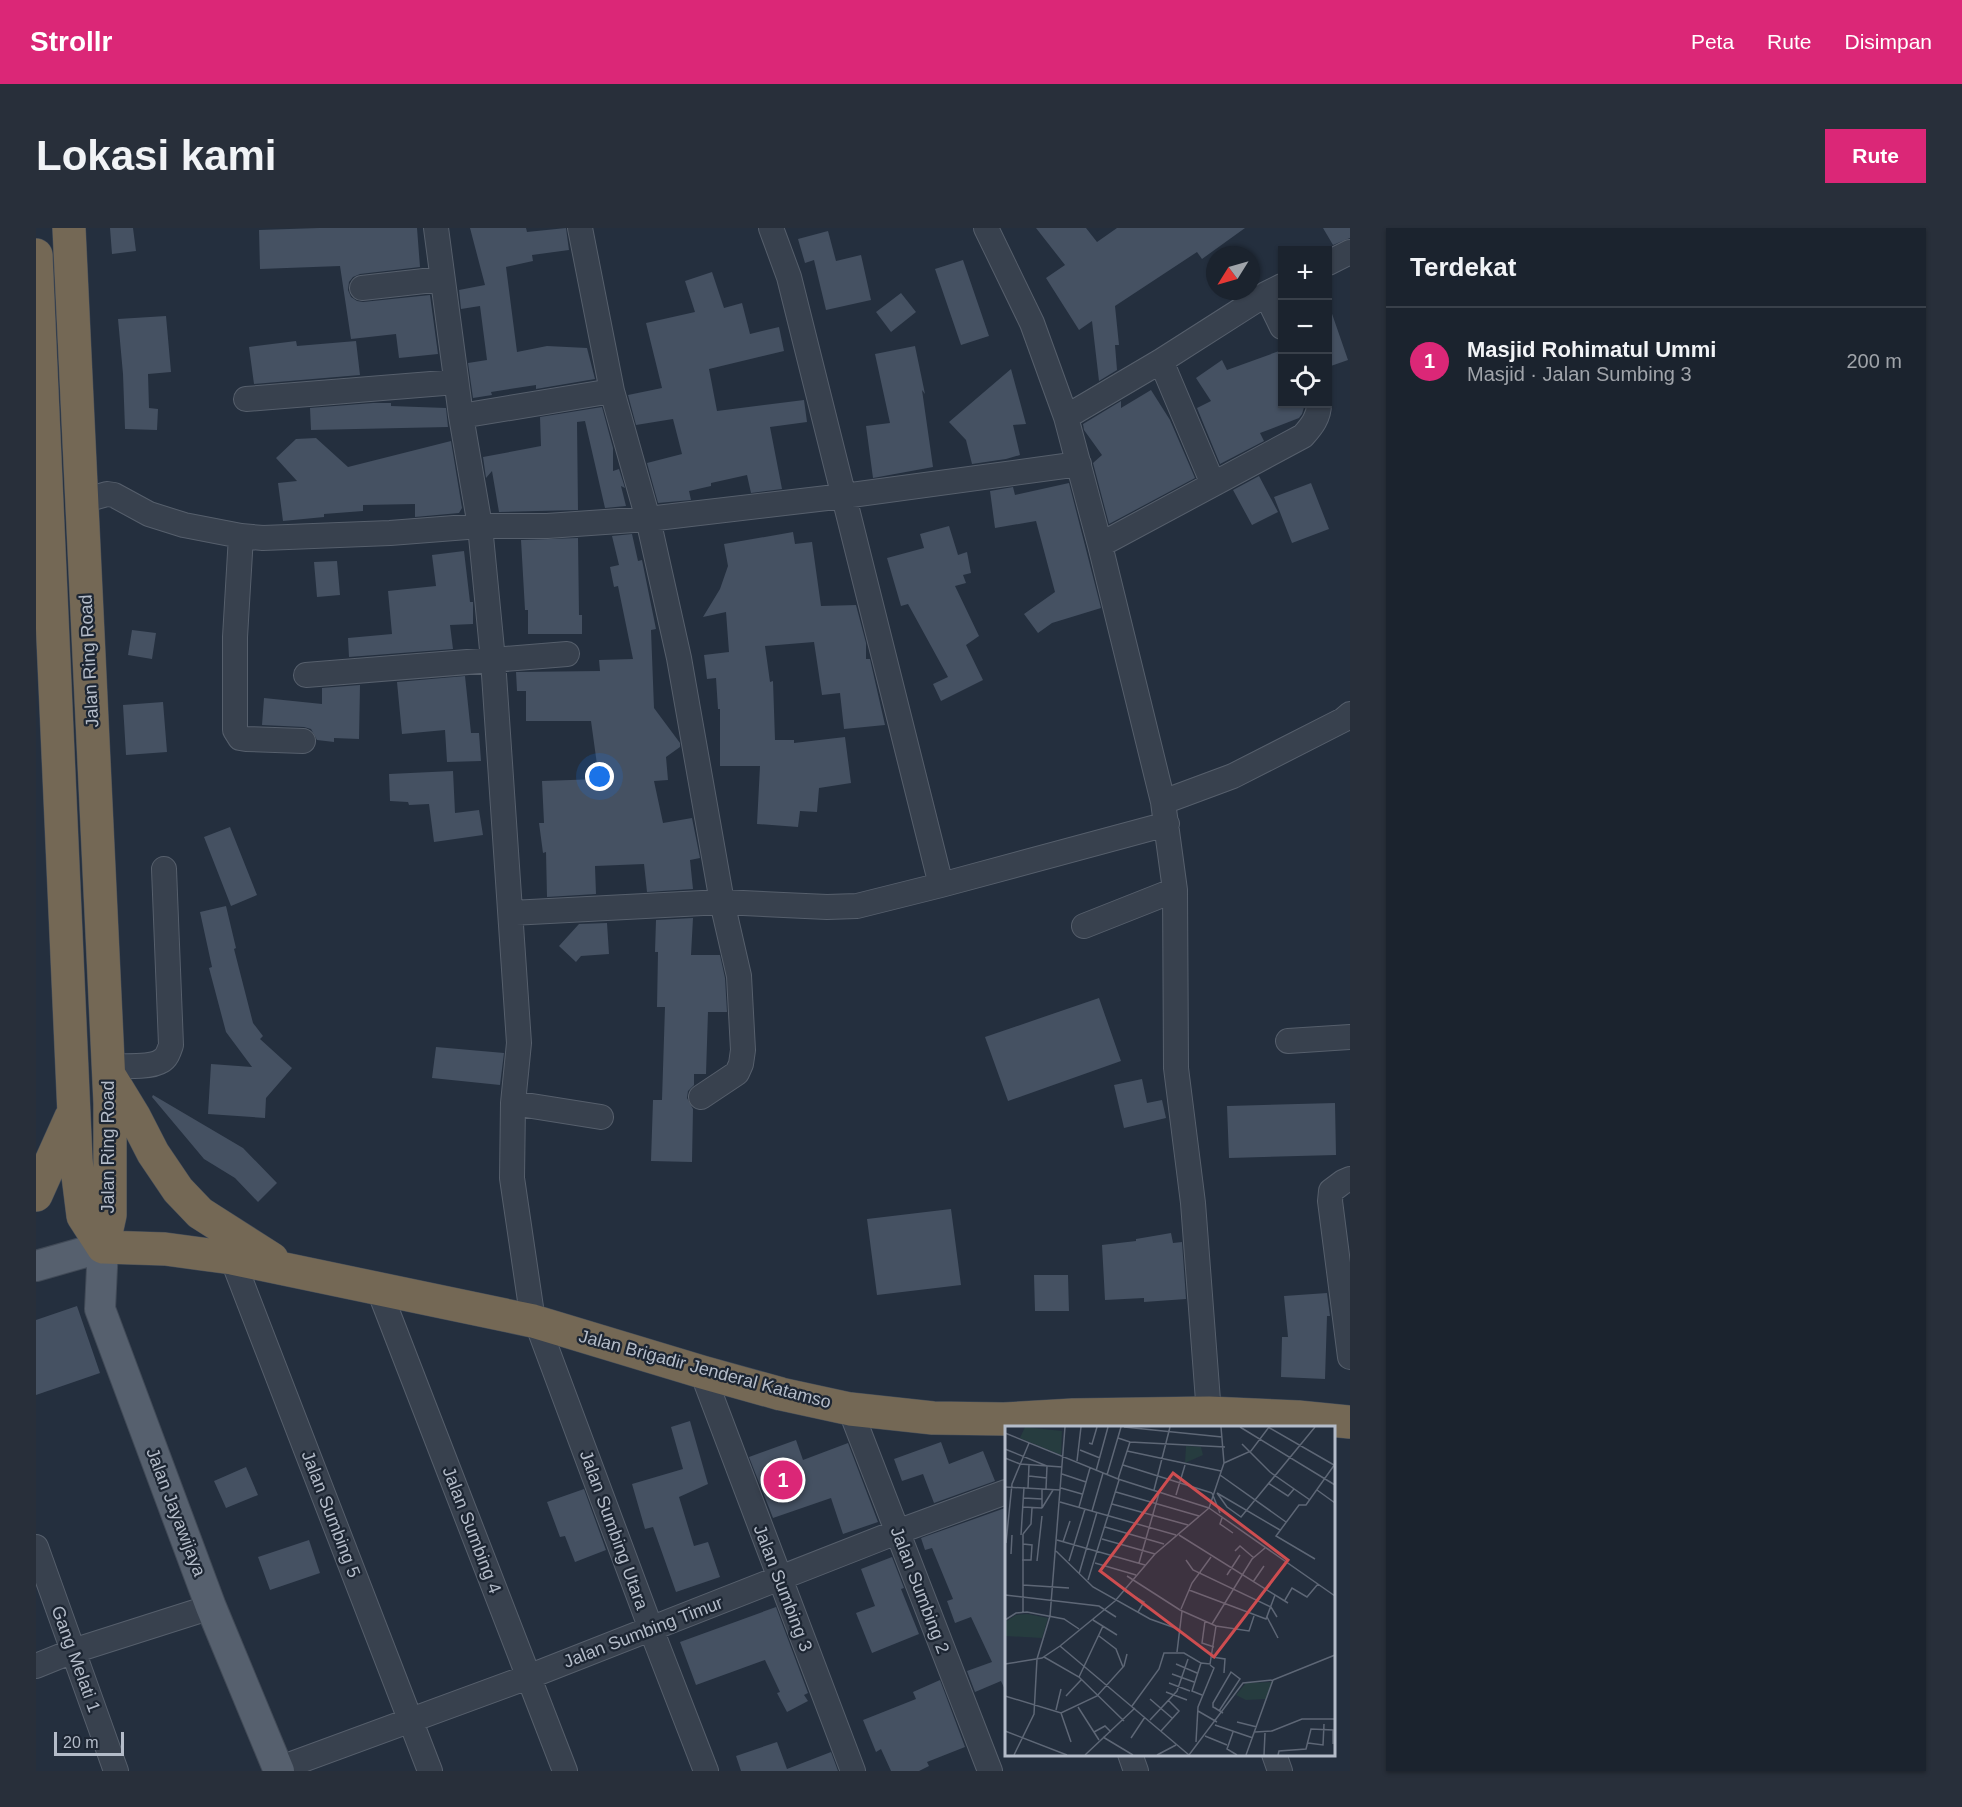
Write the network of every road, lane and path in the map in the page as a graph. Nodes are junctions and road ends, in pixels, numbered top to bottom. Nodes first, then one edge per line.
1 (69, 228) edge
2 (436, 228) edge
3 (580, 228) edge
4 (771, 228) edge
5 (986, 228) edge
6 (1350, 252) edge
7 (36, 255) edge
8 (1332, 261) edge
9 (442, 279) junction
10 (362, 288) dead end
11 (1274, 290) edge
12 (37, 308) edge
13 (1278, 308) edge
14 (38, 344) edge
15 (1161, 361) junction
16 (456, 382) junction
17 (612, 391) junction
18 (246, 399) dead end
19 (1319, 408) edge
20 (461, 416) junction
21 (1066, 417) junction
22 (1079, 464) junction
23 (1213, 484) junction
24 (844, 496) junction
25 (82, 501) junction
26 (648, 519) junction
27 (480, 526) junction
28 (241, 536) junction
29 (1100, 545) junction
30 (567, 654) dead end
31 (493, 660) junction
32 (306, 675) dead end
33 (1348, 722) edge
34 (303, 741) dead end
35 (1165, 813) junction
36 (164, 869) dead end
37 (941, 885) junction
38 (1174, 890) junction
39 (722, 903) junction
40 (511, 913) junction
41 (1084, 926) dead end
42 (1350, 1037) edge
43 (1288, 1041) dead end
44 (108, 1070) junction
45 (701, 1096) dead end
46 (513, 1103) junction
47 (75, 1107) junction
48 (601, 1117) dead end
49 (1350, 1179) edge
50 (36, 1195) edge
51 (103, 1247) junction
52 (232, 1258) junction
53 (36, 1266) edge
54 (289, 1269) junction
55 (379, 1290) junction
56 (535, 1322) junction
57 (1350, 1356) edge
58 (702, 1372) junction
59 (850, 1409) junction
60 (1210, 1420) edge
61 (1144, 1421) edge
62 (1350, 1422) edge
63 (1006, 1423) edge
64 (1005, 1492) edge
65 (897, 1532) junction
66 (36, 1547) edge
67 (780, 1579) junction
68 (211, 1607) junction
69 (651, 1629) junction
70 (73, 1651) junction
71 (36, 1666) edge
72 (528, 1677) junction
73 (411, 1720) junction
74 (1130, 1756) edge
75 (1274, 1756) edge
76 (279, 1770) edge
77 (116, 1771) edge
78 (430, 1771) edge
79 (565, 1771) edge
80 (706, 1771) edge
81 (853, 1771) edge
82 (990, 1771) edge
83 (1136, 1771) edge
84 (1280, 1771) edge

1 - 25 highway, Jalan Ring Road
2 - 9 street, Jalan Sumbing Utara
3 - 17 street
4 - 24 street
5 - 21 street
6 - 8 street
7 - 12 highway, Jalan Ring Road
9 - 10 street
9 - 16 street, Jalan Sumbing Utara
11 - 13 street
11 - 15 street
12 - 14 highway, Jalan Ring Road
14 - 47 highway, Jalan Ring Road
15 - 21 street
15 - 23 street
16 - 18 street
16 - 20 street, Jalan Sumbing Utara
17 - 20 street
17 - 26 street
19 - 23 street
20 - 27 street, Jalan Sumbing Utara
21 - 22 street
22 - 24 street
22 - 29 street
23 - 29 street
24 - 26 street
24 - 37 street
25 - 28 street
25 - 44 highway, Jalan Ring Road
26 - 27 street
26 - 39 street
27 - 28 street
27 - 31 street, Jalan Sumbing Utara
28 - 34 street
29 - 35 street
30 - 31 street
31 - 32 street
31 - 40 street, Jalan Sumbing Utara
33 - 35 street
35 - 37 street
35 - 38 street
36 - 44 street
37 - 39 street
38 - 41 street
38 - 60 street
39 - 40 street
39 - 45 street
40 - 46 street, Jalan Sumbing Utara
42 - 43 street
44 - 51 highway, Jalan Ring Road
44 - 54 highway
46 - 48 street
46 - 56 street, Jalan Sumbing Utara
47 - 50 highway
47 - 51 highway, Jalan Ring Road
49 - 57 street
51 - 52 highway, Jalan Brigadir Jenderal Katamso
51 - 53 main road
51 - 68 main road, Jalan Jayawijaya
52 - 54 highway, Jalan Brigadir Jenderal Katamso
52 - 73 street, Jalan Sumbing 5
54 - 55 highway, Jalan Brigadir Jenderal Katamso
55 - 56 highway, Jalan Brigadir Jenderal Katamso
55 - 72 street, Jalan Sumbing 4
56 - 58 highway, Jalan Brigadir Jenderal Katamso
56 - 69 street, Jalan Sumbing Utara
58 - 59 highway, Jalan Brigadir Jenderal Katamso
58 - 67 street, Jalan Sumbing 3
59 - 63 highway, Jalan Brigadir Jenderal Katamso
59 - 65 street, Jalan Sumbing 2
60 - 61 highway, Jalan Brigadir Jenderal Katamso
60 - 62 highway, Jalan Brigadir Jenderal Katamso
61 - 63 highway, Jalan Brigadir Jenderal Katamso
64 - 65 street, Jalan Sumbing Timur
65 - 67 street, Jalan Sumbing Timur
65 - 82 street, Jalan Sumbing 2
66 - 70 street, Gang Melati 1
67 - 69 street, Jalan Sumbing Timur
67 - 81 street, Jalan Sumbing 3
68 - 70 street
68 - 76 main road, Jalan Jayawijaya
69 - 72 street, Jalan Sumbing Timur
69 - 80 street, Jalan Sumbing Utara
70 - 71 street
70 - 77 street, Gang Melati 1
72 - 73 street, Jalan Sumbing Timur
72 - 79 street, Jalan Sumbing 4
73 - 76 street, Jalan Sumbing Timur
73 - 78 street, Jalan Sumbing 5
74 - 83 street
75 - 84 street

